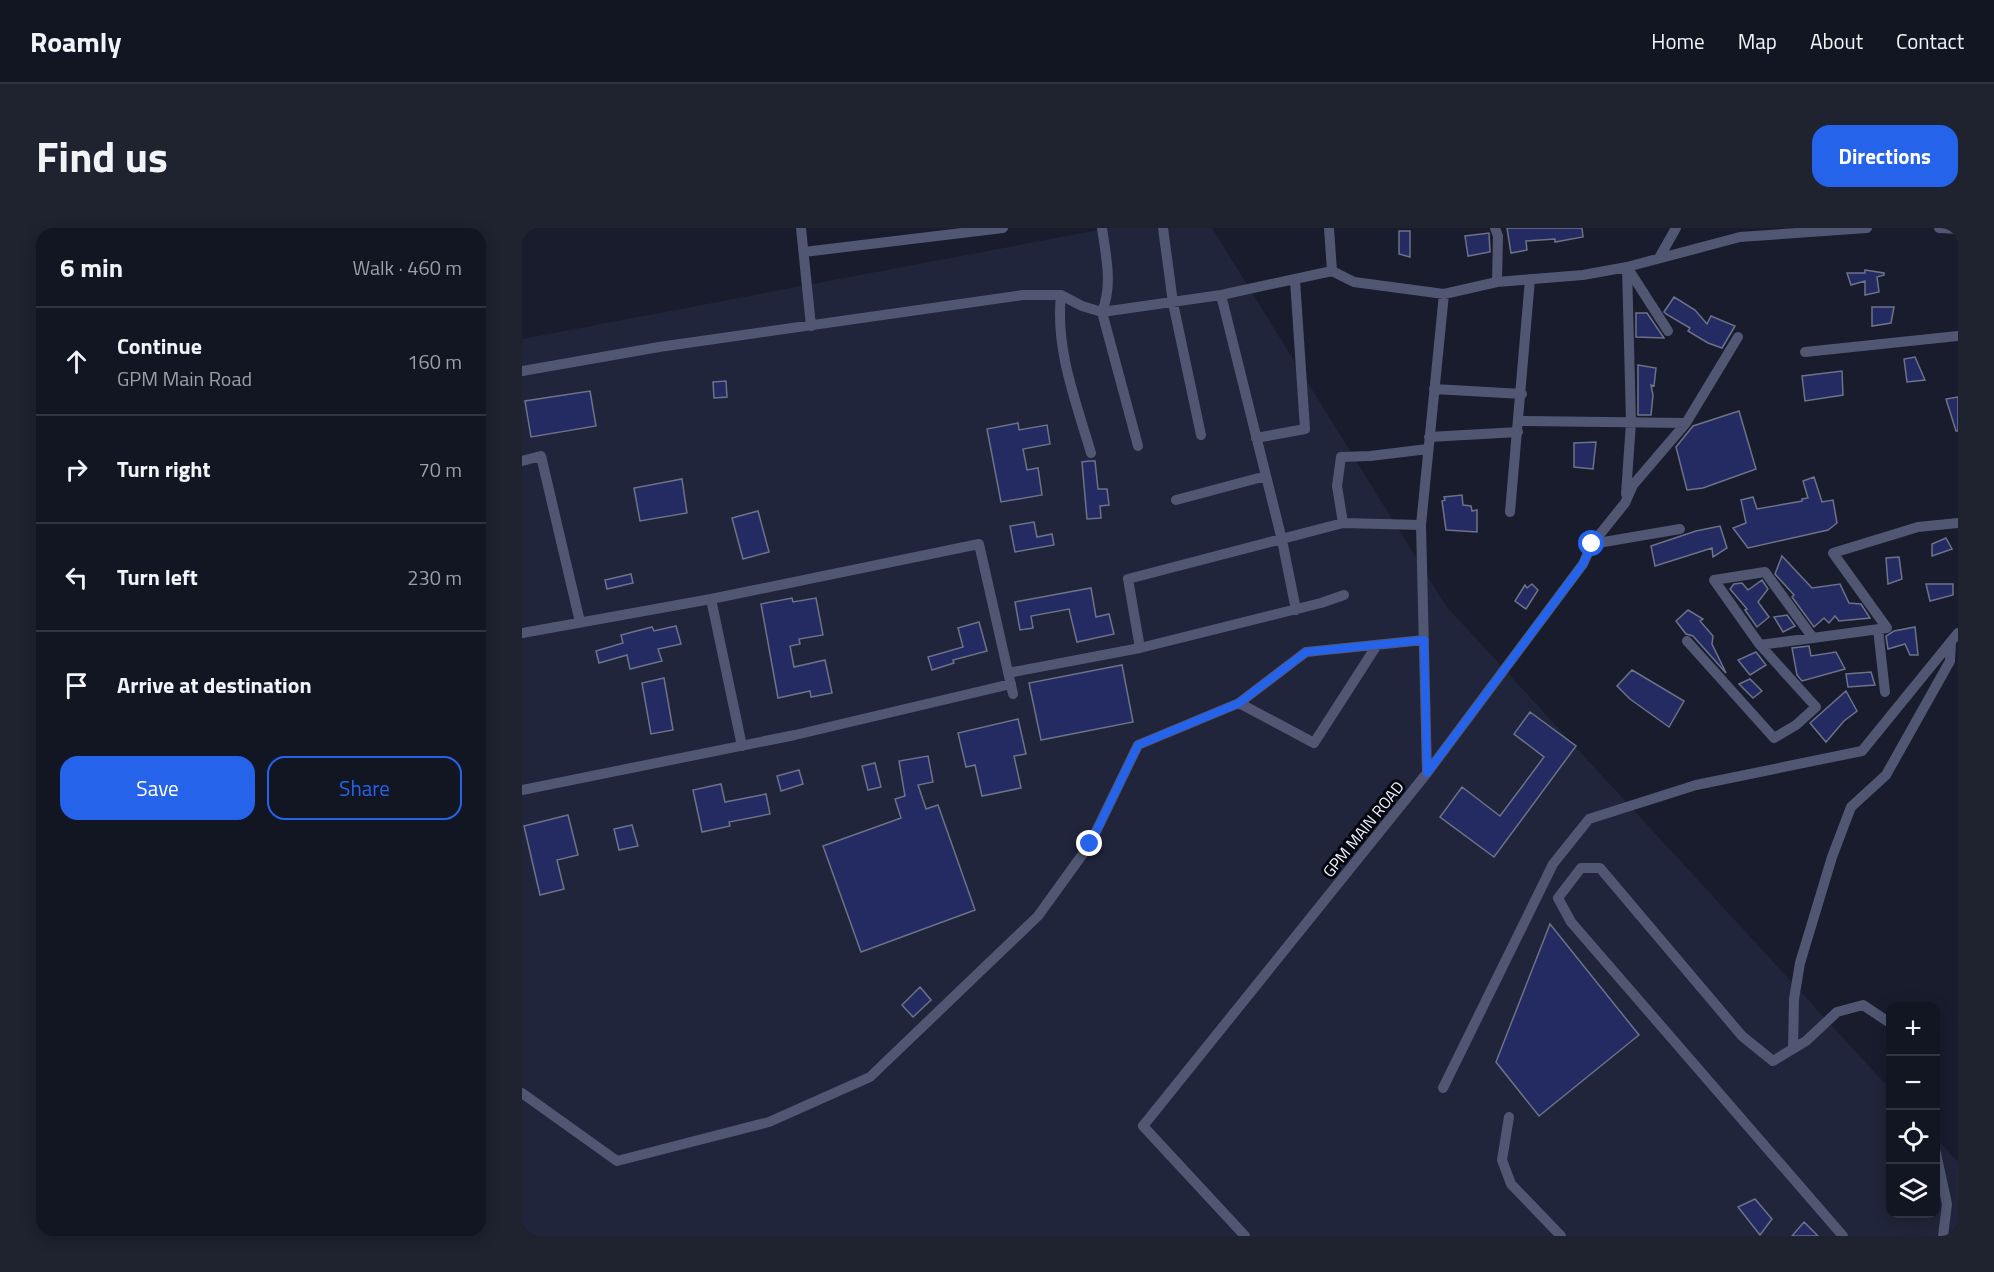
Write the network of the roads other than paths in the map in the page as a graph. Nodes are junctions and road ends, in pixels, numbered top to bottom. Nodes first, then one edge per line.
1 (801, 228) edge
2 (1003, 228) edge
3 (1102, 228) edge
4 (1163, 228) edge
5 (1495, 228) edge
6 (1676, 228) edge
7 (1867, 228) edge
8 (1939, 228) edge
9 (1331, 229) edge
10 (1958, 229) edge
11 (804, 252) junction
12 (1659, 258) junction
13 (1627, 267) junction
14 (1332, 271) junction
15 (1530, 279) junction
16 (1295, 280) junction
17 (1497, 282) junction
18 (1443, 294) junction
19 (1061, 295) junction
20 (1221, 295) junction
21 (1173, 303) junction
22 (1102, 312) junction
23 (811, 326) junction
24 (1668, 331) dead end
25 (1958, 336) edge
26 (1738, 337) dead end
27 (1805, 352) dead end
28 (522, 371) edge
29 (1434, 390) junction
30 (1522, 394) junction
31 (1631, 422) junction
32 (1686, 423) junction
33 (1518, 427) junction
34 (1201, 435) dead end
35 (1430, 437) junction
36 (1256, 438) junction
37 (1138, 446) dead end
38 (1428, 449) junction
39 (1091, 453) dead end
40 (522, 461) edge
41 (1266, 476) junction
42 (1176, 500) dead end
43 (1625, 503) junction
44 (1510, 512) dead end
45 (1343, 523) junction
46 (1958, 523) edge
47 (1421, 525) junction
48 (1680, 529) dead end
49 (1282, 540) junction
50 (1592, 544) junction
51 (1344, 595) dead end
52 (711, 599) junction
53 (1296, 610) junction
54 (580, 622) junction
55 (1878, 629) junction
56 (522, 633) edge
57 (1954, 637) edge
58 (1813, 638) junction
59 (1424, 640) junction
60 (1687, 641) dead end
61 (1377, 645) junction
62 (1760, 645) junction
63 (1140, 648) junction
64 (1011, 684) junction
65 (1885, 692) dead end
66 (1239, 703) junction
67 (742, 746) junction
68 (1427, 773) junction
69 (522, 790) edge
70 (1886, 1020) edge
71 (1793, 1049) junction
72 (1443, 1088) dead end
73 (522, 1094) edge
74 (1509, 1117) dead end
75 (1938, 1164) edge
76 (1245, 1236) edge
77 (1561, 1236) edge
78 (1843, 1236) edge
79 (1943, 1236) edge

1 - 11 street
2 - 11 street
3 - 22 street
4 - 21 street
5 - 17 street
6 - 12 street
7 - 12 street
8 - 10 street
9 - 14 street
11 - 23 street
12 - 13 street
13 - 15 street
13 - 24 street
13 - 31 street
14 - 16 street
14 - 18 street
15 - 17 street
15 - 30 street
16 - 20 street
16 - 36 street
17 - 18 street
18 - 29 street
19 - 22 street
19 - 23 street
19 - 39 street
20 - 21 street
20 - 36 street
21 - 22 street
21 - 34 street
22 - 37 street
23 - 28 street
25 - 27 street
26 - 32 street, GPM MAIN ROAD
29 - 30 street
29 - 35 street
30 - 33 street
31 - 32 street
31 - 33 street
31 - 43 street
32 - 43 street, GPM MAIN ROAD
33 - 35 street
33 - 44 street
35 - 38 street
36 - 41 street
38 - 45 street
38 - 47 street
40 - 54 street
41 - 42 street
41 - 49 street
43 - 50 street, GPM MAIN ROAD
45 - 47 street
45 - 49 street
46 - 55 street
47 - 59 street
48 - 50 street
49 - 53 street
49 - 63 street
50 - 68 street, GPM MAIN ROAD
51 - 53 street
52 - 54 street
52 - 64 street
52 - 67 street
53 - 63 street
54 - 56 street
55 - 58 street
55 - 65 street
57 - 71 street
57 - 72 street
58 - 62 street
58 - 62 street
59 - 61 street
59 - 68 street
60 - 62 street
61 - 66 street
61 - 66 street
63 - 64 street
64 - 67 street
66 - 73 street
67 - 69 street
68 - 76 street, GPM MAIN ROAD
70 - 71 street
71 - 78 street
74 - 77 street
75 - 79 street

